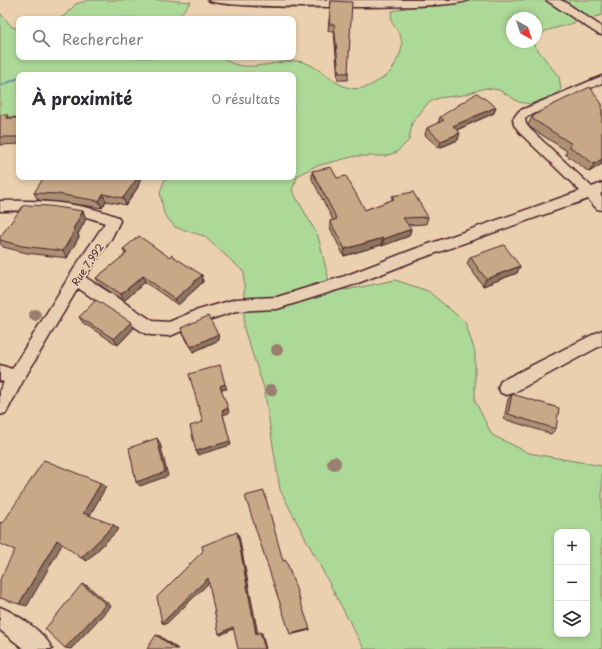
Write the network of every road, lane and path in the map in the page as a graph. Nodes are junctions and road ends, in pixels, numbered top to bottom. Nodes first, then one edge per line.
1 (213, 0) edge
2 (463, 0) edge
3 (551, 0) edge
4 (277, 2) edge
5 (602, 32) edge
6 (602, 79) edge
7 (596, 191) edge
8 (602, 205) edge
9 (0, 206) edge
10 (76, 279) junction
11 (602, 337) edge
12 (7, 375) edge
13 (507, 387) dead end
14 (0, 407) edge
15 (0, 618) edge
16 (41, 649) edge

1 - 4 street
2 - 4 street
3 - 5 street
6 - 7 street
7 - 8 street
7 - 10 street
9 - 10 street, Rue 7.992
10 - 12 street, Rue 7.992
11 - 13 street
12 - 14 street, Rue 7.992
15 - 16 street

